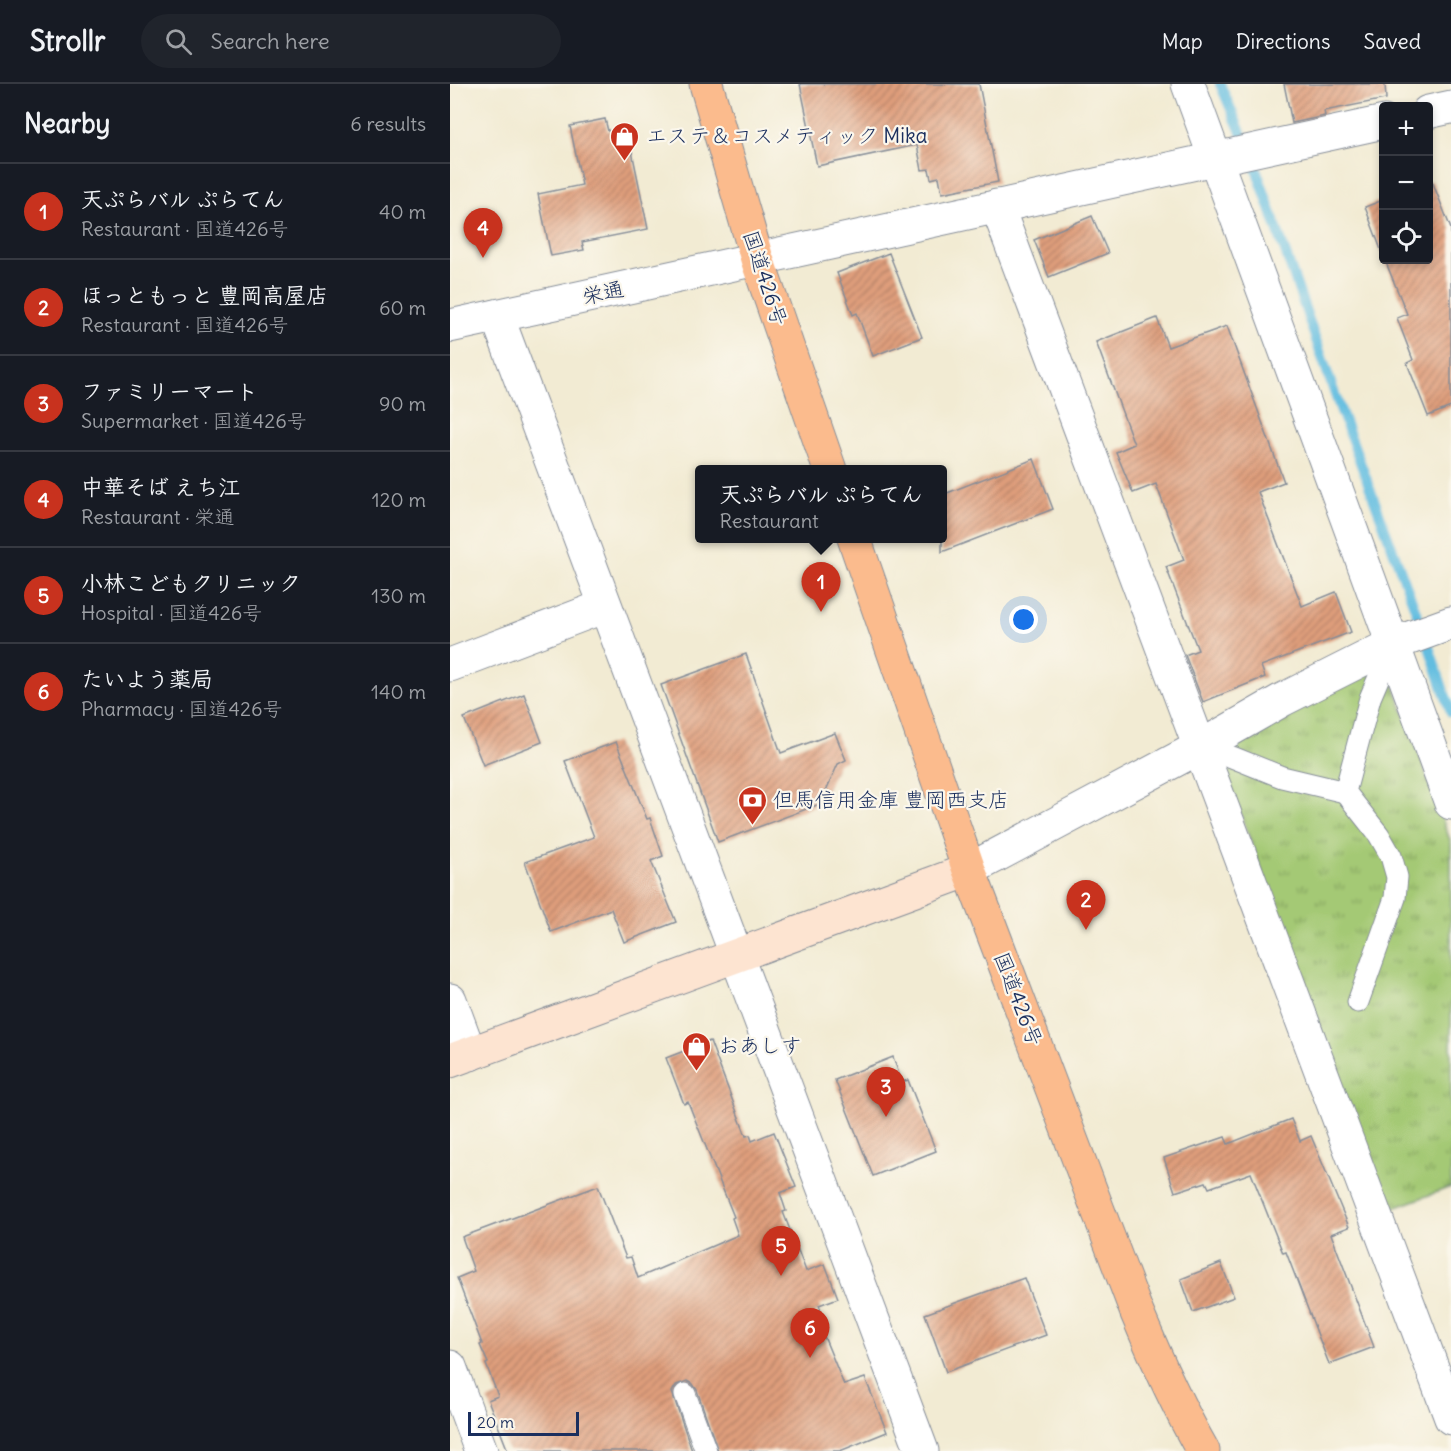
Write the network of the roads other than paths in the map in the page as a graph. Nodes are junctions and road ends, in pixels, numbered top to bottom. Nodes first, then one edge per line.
1 (706, 84) edge
2 (1188, 84) edge
3 (1451, 106) edge
4 (1433, 111) edge
5 (1379, 123) edge
6 (1220, 158) junction
7 (997, 207) junction
8 (757, 259) junction
9 (497, 316) junction
10 (450, 326) edge
11 (828, 465) edge
12 (856, 543) edge
13 (605, 606) junction
14 (1449, 624) edge
15 (1397, 643) junction
16 (450, 665) edge
17 (1200, 747) junction
18 (1345, 792) junction
19 (1451, 803) edge
20 (969, 870) junction
21 (736, 955) junction
22 (450, 1000) edge
23 (1358, 1002) dead end
24 (460, 1057) edge
25 (450, 1367) edge
26 (685, 1394) dead end
27 (1451, 1418) edge
28 (481, 1451) edge
29 (706, 1451) edge
30 (922, 1451) edge
31 (1203, 1451) edge

1 - 8 highway, 国道426号
2 - 6 street
3 - 4 street
5 - 6 street, 栄通
6 - 7 street, 栄通
6 - 15 street
7 - 8 street, 栄通
7 - 17 street
8 - 9 street, 栄通
8 - 11 highway, 国道426号
9 - 10 street, 栄通
9 - 13 street
12 - 20 highway, 国道426号
13 - 16 street
13 - 21 street
14 - 15 street
15 - 17 street
15 - 18 lane
15 - 19 street
17 - 18 lane
17 - 20 street
17 - 27 street
18 - 23 lane
20 - 21 street
20 - 31 highway, 国道426号
21 - 24 street
21 - 30 street
22 - 24 street
25 - 28 street
26 - 29 lane

